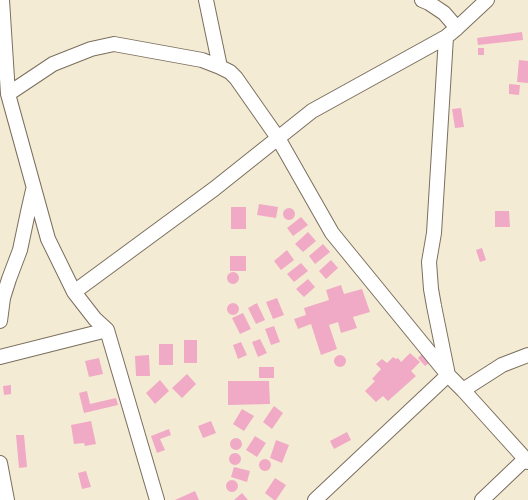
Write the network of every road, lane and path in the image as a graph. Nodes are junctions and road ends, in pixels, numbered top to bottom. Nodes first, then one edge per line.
1 (2, 0) edge
2 (206, 0) edge
3 (422, 0) edge
4 (487, 0) edge
5 (457, 28) junction
6 (446, 37) junction
7 (220, 66) junction
8 (8, 94) junction
9 (278, 138) junction
10 (33, 188) junction
11 (74, 292) junction
12 (0, 321) edge
13 (107, 330) junction
14 (528, 355) edge
15 (0, 357) edge
16 (448, 375) junction
17 (464, 390) junction
18 (527, 460) edge
19 (0, 463) edge
20 (4, 496) edge
21 (157, 500) edge
22 (315, 500) edge
23 (482, 500) edge

1 - 8 street
2 - 7 street
3 - 5 street
4 - 5 street
5 - 6 street
6 - 9 street
6 - 16 street
7 - 8 street
7 - 9 street
8 - 10 street
9 - 11 street
9 - 16 street
10 - 11 street
10 - 12 street
11 - 13 street
13 - 15 street
13 - 21 street
14 - 17 street
16 - 17 street
16 - 22 street
17 - 18 street
18 - 23 street
19 - 20 street

